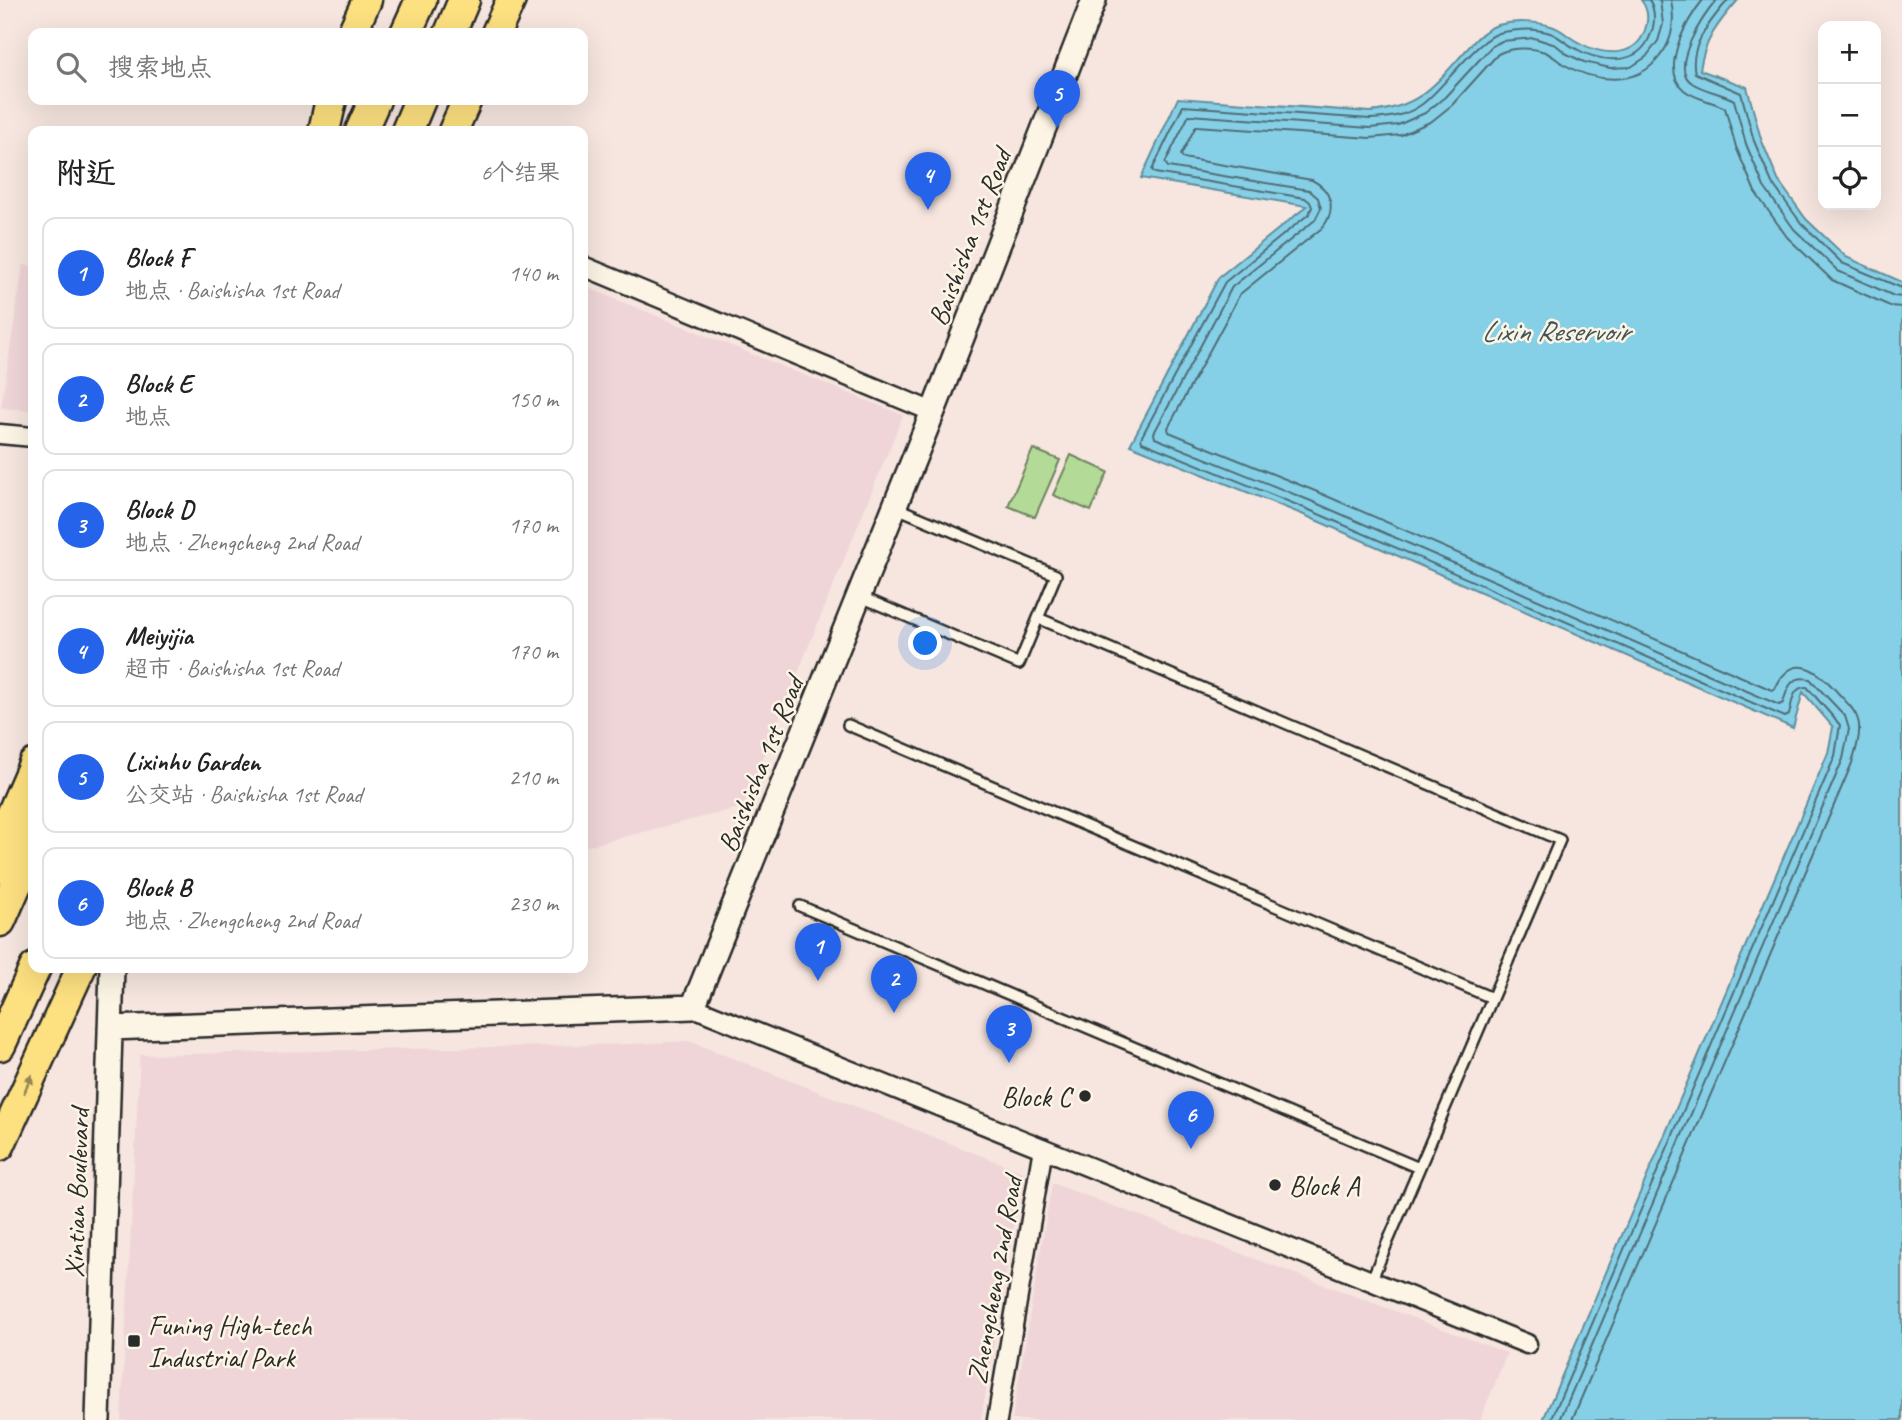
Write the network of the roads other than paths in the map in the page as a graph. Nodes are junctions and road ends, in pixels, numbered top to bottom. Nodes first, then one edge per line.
1 (367, 0) edge
2 (421, 0) edge
3 (464, 0) edge
4 (511, 0) edge
5 (1094, 0) edge
6 (354, 28) edge
7 (408, 28) edge
8 (452, 28) edge
9 (498, 28) edge
10 (321, 105) edge
11 (330, 105) edge
12 (373, 105) edge
13 (418, 105) edge
14 (465, 105) edge
15 (311, 126) edge
16 (325, 126) edge
17 (362, 126) edge
18 (409, 126) edge
19 (455, 126) edge
20 (588, 268) edge
21 (933, 412) junction
22 (0, 434) edge
23 (28, 437) edge
24 (895, 507) junction
25 (860, 596) junction
26 (1038, 618) junction
27 (848, 725) dead end
28 (28, 776) edge
29 (28, 824) edge
30 (0, 840) edge
31 (28, 857) edge
32 (0, 867) edge
33 (800, 905) dead end
34 (0, 921) edge
35 (33, 973) edge
36 (78, 973) edge
37 (112, 973) edge
38 (1492, 998) junction
39 (693, 1007) junction
40 (110, 1028) junction
41 (0, 1045) edge
42 (0, 1146) edge
43 (1043, 1148) junction
44 (1419, 1168) junction
45 (1371, 1281) junction
46 (1527, 1344) dead end
47 (98, 1420) edge
48 (997, 1420) edge

1 - 6 main road
2 - 7 highway
3 - 8 highway
4 - 9 main road
5 - 21 street, Baishisha 1st Road
10 - 15 main road
11 - 16 highway
12 - 17 highway
13 - 18 highway
14 - 19 main road
20 - 21 street
21 - 24 street, Baishisha 1st Road
22 - 23 street
24 - 25 street, Baishisha 1st Road
24 - 26 lane
25 - 26 lane
25 - 39 street, Baishisha 1st Road
26 - 38 lane
27 - 38 lane
28 - 30 main road
29 - 32 highway
31 - 34 highway
33 - 44 lane
35 - 41 highway
42 -> 36 main road
37 - 40 street, Xintian Boulevard
38 - 44 lane
39 - 40 street
39 - 43 street
40 - 47 street, Xintian Boulevard
43 - 45 street
43 - 48 street, Zhengcheng 2nd Road
44 - 45 lane
45 - 46 street

